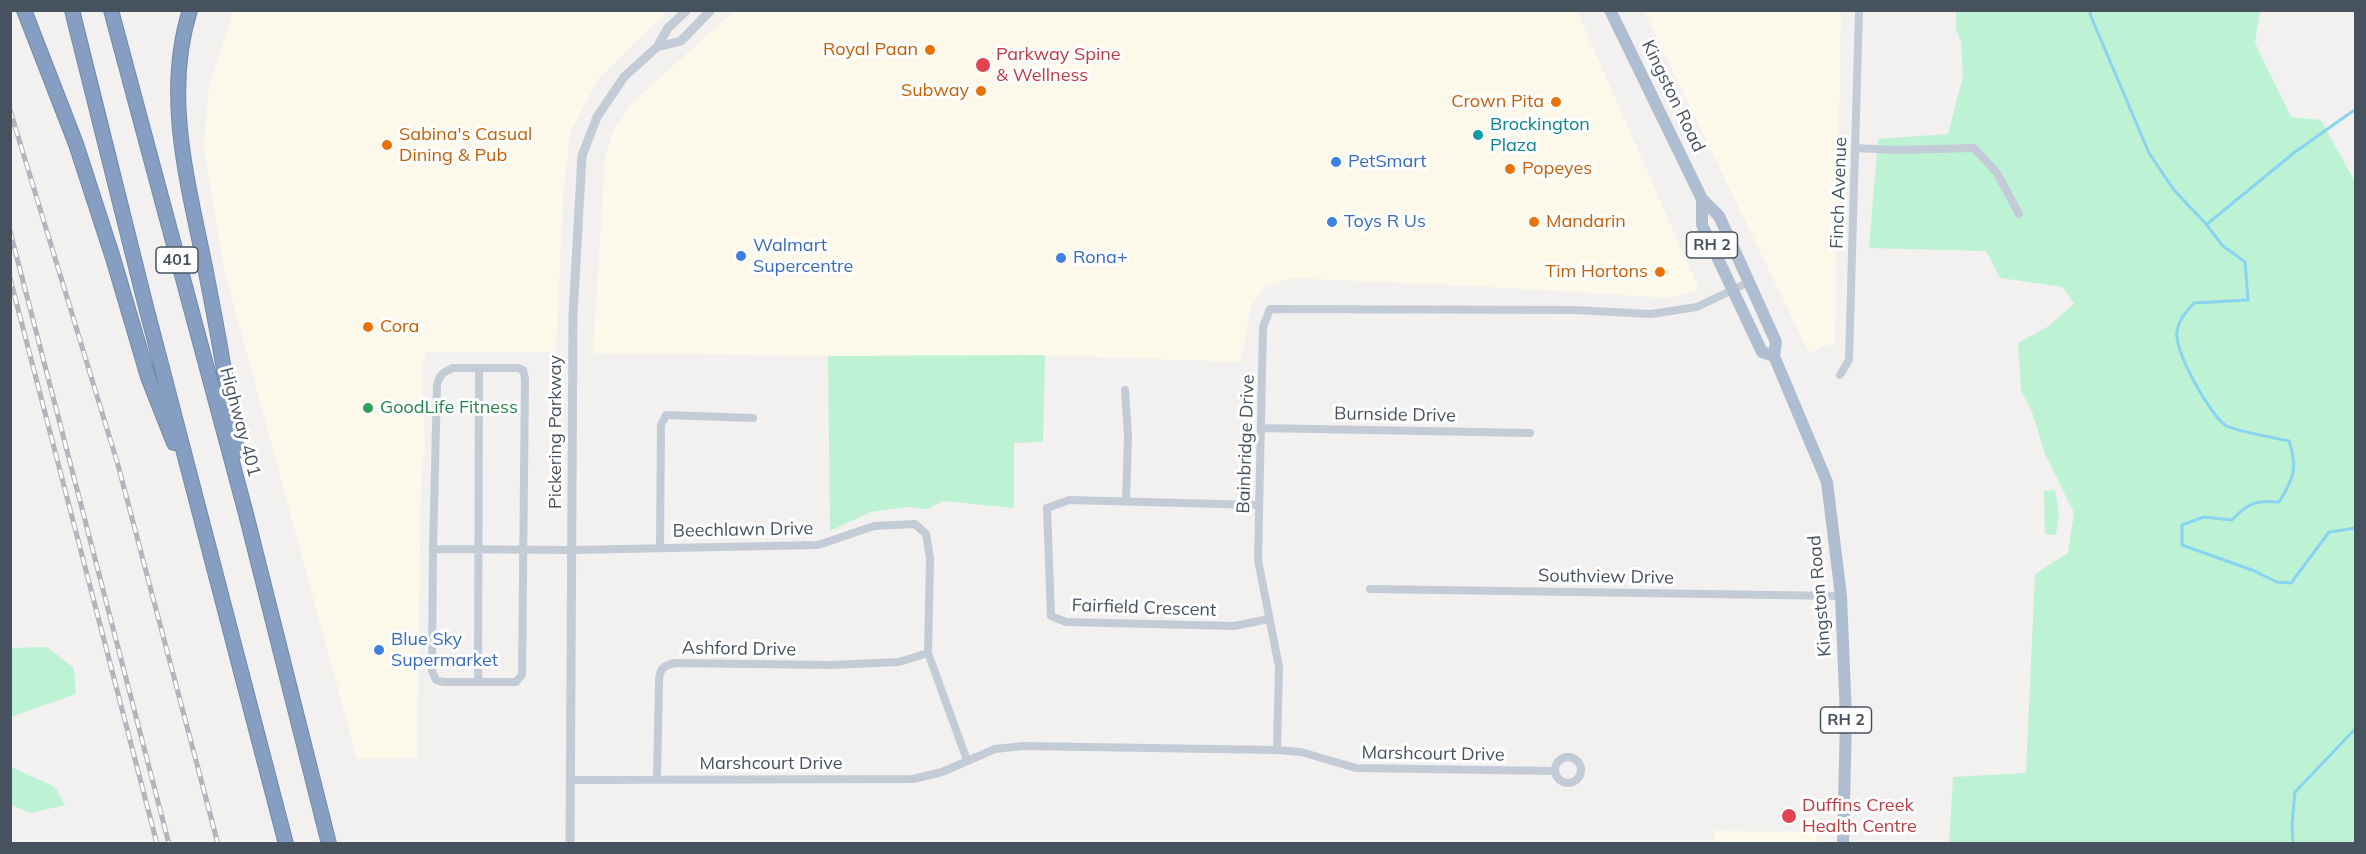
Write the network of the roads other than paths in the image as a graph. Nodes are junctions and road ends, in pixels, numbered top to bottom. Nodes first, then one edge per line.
1 (24, 10) edge
2 (72, 10) edge
3 (111, 10) edge
4 (190, 10) edge
5 (687, 10) edge
6 (711, 10) edge
7 (1610, 10) edge
8 (1859, 10) edge
9 (657, 47) junction
10 (1856, 148) junction
11 (1702, 199) junction
12 (2019, 214) dead end
13 (1749, 282) junction
14 (1733, 289) junction
15 (1774, 356) junction
16 (479, 368) junction
17 (1840, 375) dead end
18 (1125, 390) dead end
19 (753, 418) dead end
20 (1261, 428) junction
21 (1530, 433) dead end
22 (1125, 500) junction
23 (198, 503) junction
24 (1258, 505) junction
25 (245, 510) junction
26 (660, 547) junction
27 (433, 549) junction
28 (478, 549) junction
29 (523, 549) junction
30 (573, 550) junction
31 (1370, 589) dead end
32 (1841, 596) junction
33 (1269, 619) junction
34 (928, 653) junction
35 (478, 682) junction
36 (1277, 750) junction
37 (967, 760) junction
38 (1554, 771) dead end
39 (657, 779) junction
40 (571, 780) junction
41 (286, 843) edge
42 (329, 843) edge
43 (570, 843) edge
44 (1843, 843) edge

1 - 23 highway
2 - 23 highway, 401
3 - 25 highway, Highway 401 / 401
4 - 25 highway
5 - 9 street, Pickering Parkway
6 - 9 street, Pickering Parkway
7 - 11 main road, Kingston Road / RH 2
8 - 10 street, Finch Avenue
9 - 30 street, Pickering Parkway
10 - 12 street
10 - 17 street, Finch Avenue
11 - 13 main road, Kingston Road / RH 2
11 - 14 main road, Kingston Road / RH 2
13 - 14 street, Bainbridge Drive
13 - 15 main road, Kingston Road / RH 2
14 - 15 main road, Kingston Road / RH 2
14 - 20 street, Bainbridge Drive
15 - 32 main road, Kingston Road / RH 2
16 - 27 street
16 - 28 street
16 - 29 street
18 - 22 street
19 - 26 street
20 - 21 street, Burnside Drive
20 - 24 street, Bainbridge Drive
22 - 24 street, Fairfield Crescent
22 - 33 street, Fairfield Crescent
23 - 41 highway, 401
24 - 33 street, Bainbridge Drive
25 - 42 highway, Highway 401 / 401
26 - 30 street, Beechlawn Drive
26 - 34 street, Beechlawn Drive
27 - 28 street, Beechlawn Drive
27 - 35 street
28 - 29 street, Beechlawn Drive
28 - 35 street
29 - 30 street, Beechlawn Drive
29 - 35 street
30 - 40 street, Pickering Parkway
31 - 32 street, Southview Drive
32 - 44 main road, Kingston Road / RH 2
33 - 36 street, Bainbridge Drive
34 - 37 street, Beechlawn Drive
34 - 39 street, Ashford Drive
36 - 37 street
36 - 38 street, Marshcourt Drive
37 - 39 street, Marshcourt Drive
39 - 40 street, Marshcourt Drive
40 - 43 street, Pickering Parkway

